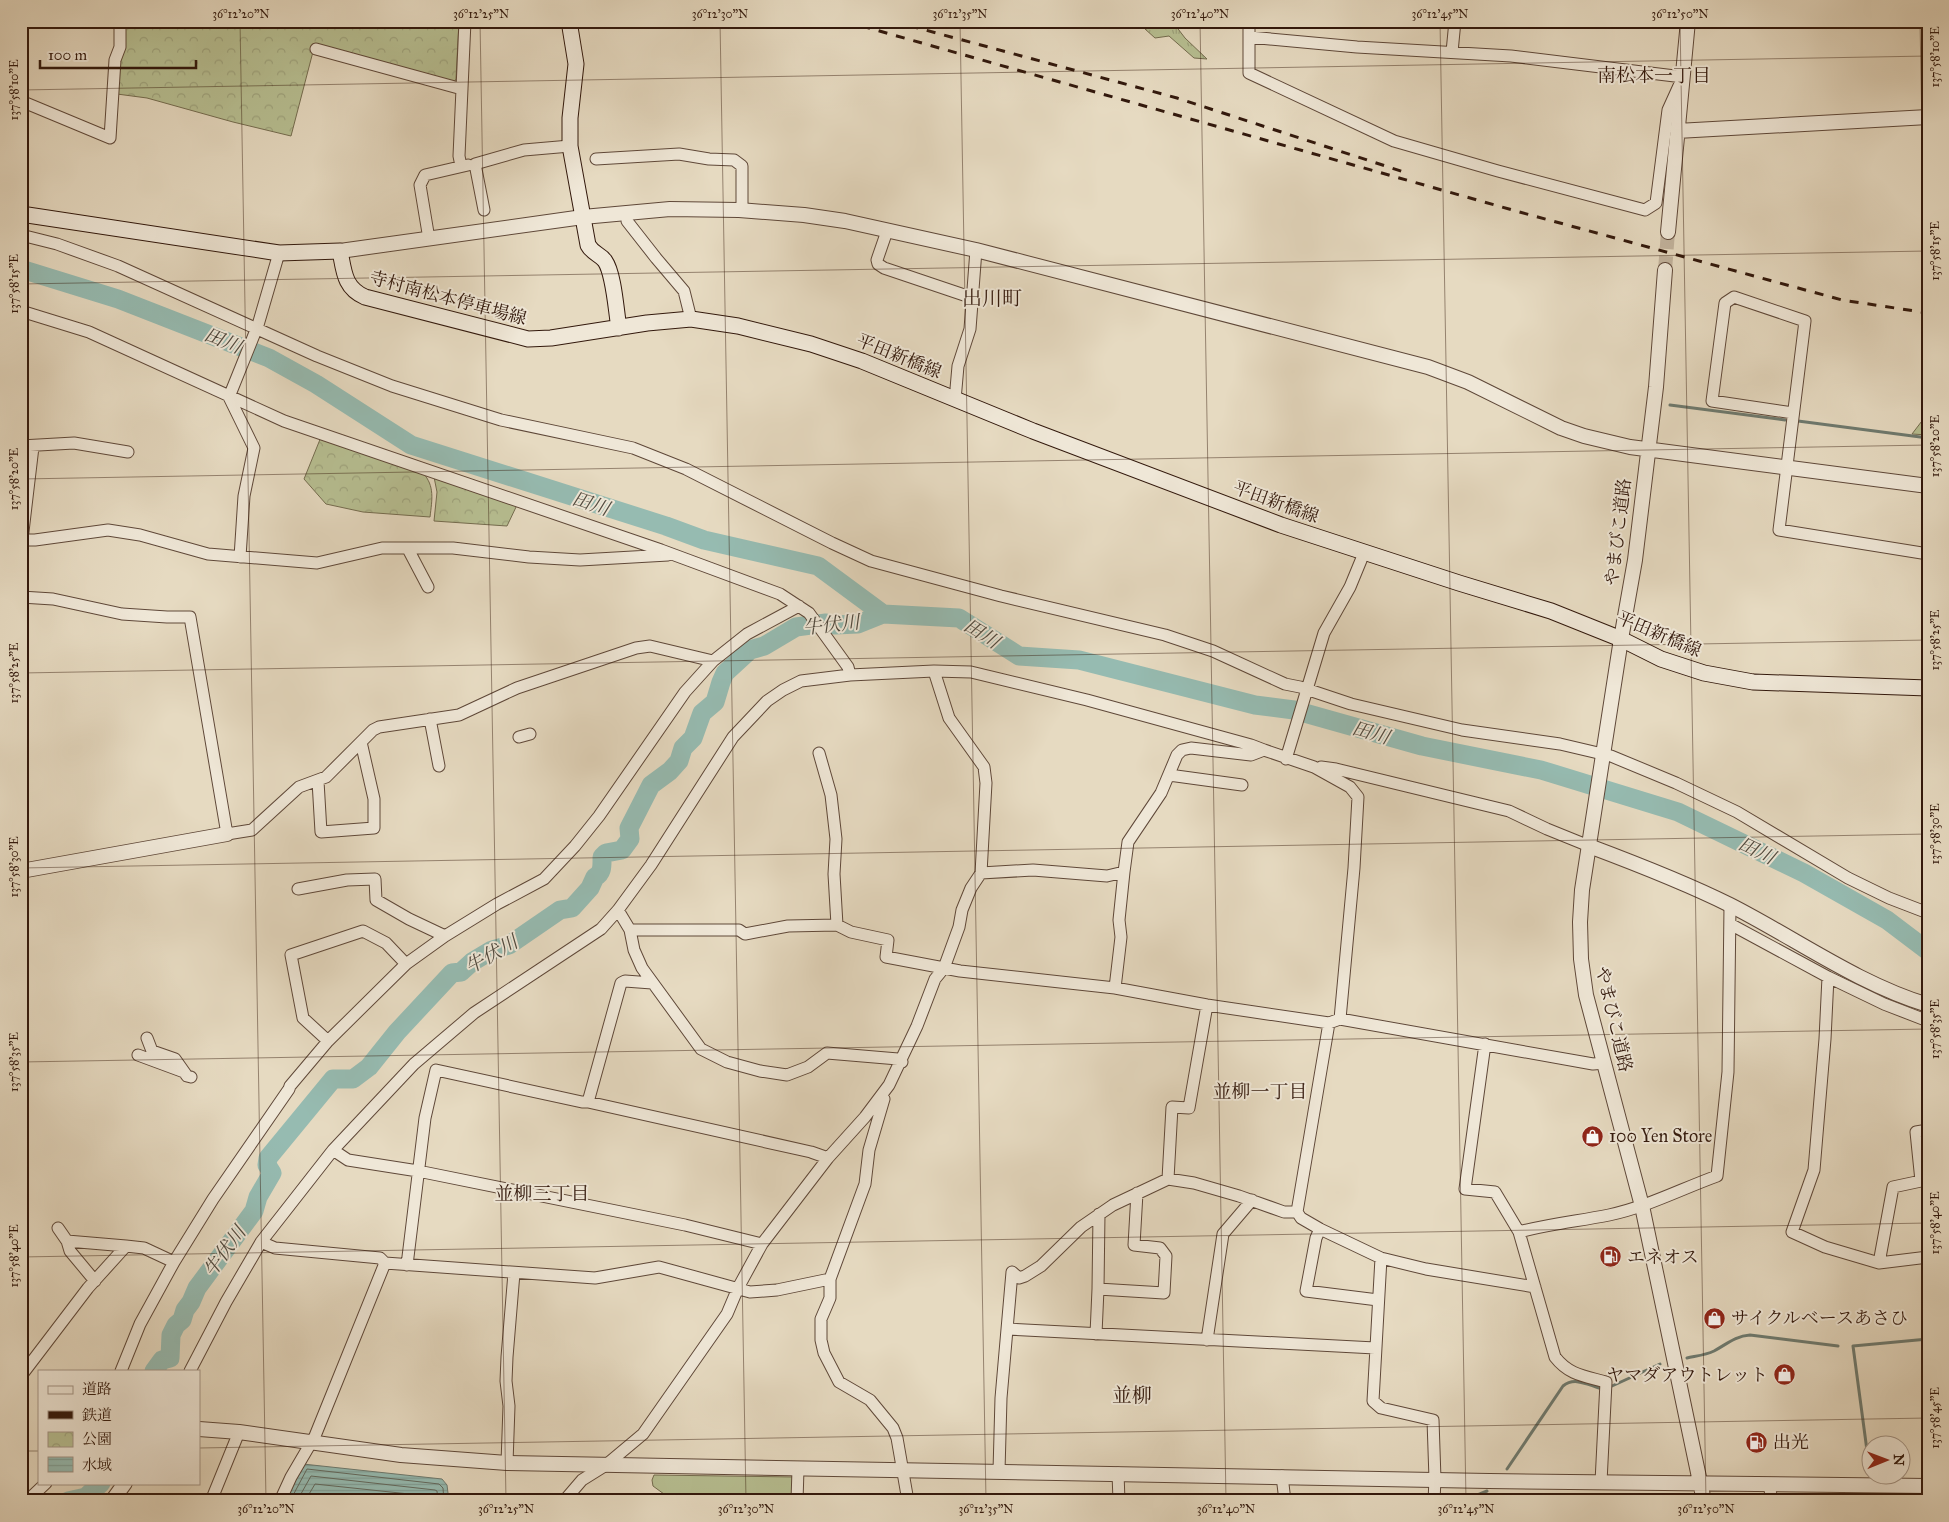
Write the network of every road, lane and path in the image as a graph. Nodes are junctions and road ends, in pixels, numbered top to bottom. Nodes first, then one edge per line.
1 (120, 21) edge
2 (465, 21) edge
3 (569, 21) edge
4 (1249, 21) edge
5 (1455, 21) edge
6 (1688, 21) edge
7 (1249, 37) junction
8 (316, 49) dead end
9 (1452, 52) junction
10 (1683, 77) junction
11 (462, 89) junction
12 (21, 101) edge
13 (1928, 117) edge
14 (1677, 131) junction
15 (570, 146) junction
16 (596, 159) dead end
17 (475, 164) junction
18 (461, 166) junction
19 (484, 210) dead end
20 (742, 211) junction
21 (21, 214) edge
22 (40, 217) junction
23 (583, 217) junction
24 (21, 220) edge
25 (626, 221) dead end
26 (887, 231) junction
27 (1668, 232) tunnel mouth
28 (21, 236) edge
29 (429, 239) junction
30 (976, 250) junction
31 (340, 251) junction
32 (279, 253) junction
33 (1665, 270) tunnel mouth
34 (973, 298) junction
35 (21, 311) edge
36 (691, 319) junction
37 (619, 328) junction
38 (255, 331) junction
39 (229, 395) junction
40 (956, 400) junction
41 (1793, 413) junction
42 (27, 446) edge
43 (1648, 449) junction
44 (128, 452) dead end
45 (1787, 467) junction
46 (1928, 486) edge
47 (25, 489) edge
48 (21, 540) edge
49 (408, 549) junction
50 (1364, 553) junction
51 (1928, 554) edge
52 (674, 555) junction
53 (240, 558) junction
54 (428, 587) dead end
55 (21, 597) edge
56 (799, 606) junction
57 (1621, 639) junction
58 (713, 661) junction
59 (934, 671) junction
60 (849, 673) junction
61 (1928, 688) edge
62 (1306, 691) junction
63 (430, 720) junction
64 (362, 742) junction
65 (1264, 750) junction
66 (819, 753) dead end
67 (1287, 756) junction
68 (1603, 756) junction
69 (439, 766) dead end
70 (1314, 767) junction
71 (1169, 775) junction
72 (318, 781) junction
73 (1242, 785) dead end
74 (227, 834) junction
75 (1590, 840) junction
76 (21, 871) edge
77 (1124, 872) junction
78 (981, 873) junction
79 (298, 889) dead end
80 (1730, 906) junction
81 (618, 910) junction
82 (1928, 913) edge
83 (1730, 924) junction
84 (837, 925) junction
85 (630, 930) junction
86 (445, 936) junction
87 (406, 964) junction
88 (944, 968) junction
89 (1828, 977) junction
90 (652, 984) junction
91 (1114, 988) junction
92 (1206, 1005) junction
93 (1928, 1005) edge
94 (1340, 1019) junction
95 (1928, 1021) edge
96 (1329, 1023) junction
97 (147, 1038) dead end
98 (328, 1041) junction
99 (1485, 1044) junction
100 (138, 1055) dead end
101 (902, 1062) junction
102 (1605, 1063) junction
103 (889, 1085) junction
104 (588, 1102) junction
105 (1928, 1130) edge
106 (334, 1150) junction
107 (828, 1158) junction
108 (418, 1171) junction
109 (1168, 1179) junction
110 (1924, 1181) edge
111 (1138, 1193) junction
112 (1252, 1200) junction
113 (1642, 1206) junction
114 (1297, 1212) junction
115 (1099, 1214) junction
116 (58, 1228) dead end
117 (1320, 1229) junction
118 (1518, 1232) junction
119 (67, 1240) junction
120 (261, 1242) junction
121 (762, 1244) junction
122 (126, 1246) junction
123 (1928, 1256) edge
124 (1381, 1258) junction
125 (174, 1262) junction
126 (385, 1263) junction
127 (1880, 1263) junction
128 (407, 1265) junction
129 (514, 1273) junction
130 (830, 1279) junction
131 (95, 1281) junction
132 (1535, 1286) junction
133 (738, 1288) junction
134 (1098, 1289) junction
135 (1378, 1300) junction
136 (1008, 1329) junction
137 (1096, 1334) junction
138 (1207, 1340) junction
139 (1375, 1348) junction
140 (121, 1370) edge
141 (191, 1370) edge
142 (21, 1376) edge
143 (200, 1429) edge
144 (239, 1432) junction
145 (312, 1442) junction
146 (507, 1463) junction
147 (606, 1465) junction
148 (798, 1468) junction
149 (902, 1469) junction
150 (999, 1471) junction
151 (1118, 1473) junction
152 (1282, 1476) junction
153 (1436, 1479) junction
154 (1601, 1482) junction
155 (45, 1484) edge
156 (124, 1484) edge
157 (1700, 1484) junction
158 (1769, 1484) junction
159 (1928, 1486) edge
160 (112, 1500) edge
161 (27, 1501) edge
162 (211, 1501) edge
163 (280, 1501) edge
164 (564, 1501) edge
165 (798, 1501) edge
166 (908, 1501) edge
167 (1119, 1501) edge
168 (1285, 1501) edge
169 (1434, 1501) edge
170 (1704, 1501) edge
171 (1772, 1501) edge

1 - 12 street
2 - 11 street
3 - 15 main road
4 - 7 street
5 - 9 street
6 - 10 street
7 - 9 street
7 - 10 street
8 - 11 street
9 - 10 street
10 - 14 street
11 - 18 street
13 - 14 street
14 - 27 street
15 - 17 street
15 - 23 main road
16 - 20 street
17 - 18 street
17 - 19 street
18 - 29 street
20 - 23 street
20 - 26 street
21 - 22 main road
22 - 24 main road
22 - 32 main road
23 - 29 street
23 - 37 main road
25 - 36 street
26 - 30 street
26 - 34 street
28 - 38 street
29 - 31 street
30 - 34 street
30 - 43 street
31 - 32 main road
31 - 37 main road, 寺村南松本停車場線
32 - 38 street
33 - 43 street, やまびこ道路
34 - 40 street
35 - 39 street
36 - 37 main road, 平田新橋線
36 - 40 main road, 平田新橋線
38 - 39 street
38 - 62 street
39 - 52 street
39 - 53 street
40 - 50 main road, 平田新橋線
41 - 41 street
41 - 45 street
42 - 44 street
42 - 47 street
43 - 45 street
43 - 57 street, やまびこ道路
45 - 46 street
45 - 51 street
47 - 48 street
48 - 53 street
49 - 52 street
49 - 53 street
49 - 54 street
50 - 57 main road, 平田新橋線
50 - 62 street
52 - 56 street
55 - 74 street
56 - 58 street
56 - 60 street
57 - 61 main road, 平田新橋線
57 - 68 street, やまびこ道路
58 - 63 street
58 - 86 street
59 - 60 street
59 - 65 street
59 - 78 street
60 - 81 street
62 - 67 street
62 - 68 street
63 - 64 street
63 - 69 street
64 - 72 street
64 - 72 street
65 - 67 street
65 - 71 street
66 - 84 street
67 - 70 street
68 - 75 street, やまびこ道路
68 - 82 street
70 - 75 street
70 - 94 street
71 - 73 street
71 - 77 street
72 - 74 street
74 - 76 street
75 - 80 street
75 - 102 street, やまびこ道路
77 - 78 street
77 - 91 street
78 - 88 street
79 - 86 street
80 - 83 street
80 - 93 street
81 - 85 street
81 - 106 street
83 - 89 street
83 - 113 street
84 - 85 street
84 - 88 street
85 - 90 street
86 - 87 street
87 - 98 street
87 - 98 street
88 - 91 street
88 - 101 street
89 - 95 street
89 - 127 street
90 - 101 street
90 - 104 street
91 - 92 street
92 - 96 street
92 - 109 street
94 - 96 street
94 - 99 street
96 - 114 street
97 - 100 street
98 - 125 street
99 - 102 street
99 - 118 street
101 - 103 street
102 - 113 street, やまびこ道路
103 - 107 street
103 - 130 street
104 - 107 street
104 - 108 street
105 - 110 street
106 - 108 street
106 - 120 street
107 - 121 street
108 - 121 street
108 - 128 street
109 - 111 street
109 - 112 street
110 - 127 street
111 - 115 street
111 - 134 street
112 - 114 street
112 - 138 street
113 - 118 street
113 - 157 street, やまびこ道路
114 - 117 street
115 - 134 street
115 - 136 street
116 - 119 street
117 - 124 street
117 - 135 street
118 - 132 street
119 - 122 street
119 - 131 street
120 - 126 street
120 - 141 street
121 - 133 street
122 - 125 street
122 - 131 street
123 - 127 street
124 - 132 street
124 - 135 street
125 - 140 street
126 - 128 street
126 - 145 street
128 - 129 street
129 - 133 street
129 - 146 street
130 - 133 street
130 - 149 street
131 - 142 street
132 - 154 street
133 - 147 street
134 - 137 street
135 - 139 street
136 - 137 street
136 - 150 street
137 - 138 street
138 - 139 street
139 - 153 street
143 - 144 street
144 - 145 street
144 - 162 street
145 - 146 street
145 - 163 street
146 - 147 street
147 - 148 street
147 - 164 street
148 - 149 street
148 - 165 street
149 - 150 street
149 - 166 street
150 - 151 street
151 - 152 street
151 - 167 street
152 - 153 street
152 - 168 street
153 - 154 street
153 - 169 street
154 - 157 street
155 - 161 street
156 - 160 street
157 - 158 street
157 - 170 street, やまびこ道路
158 - 159 street
158 - 171 street

